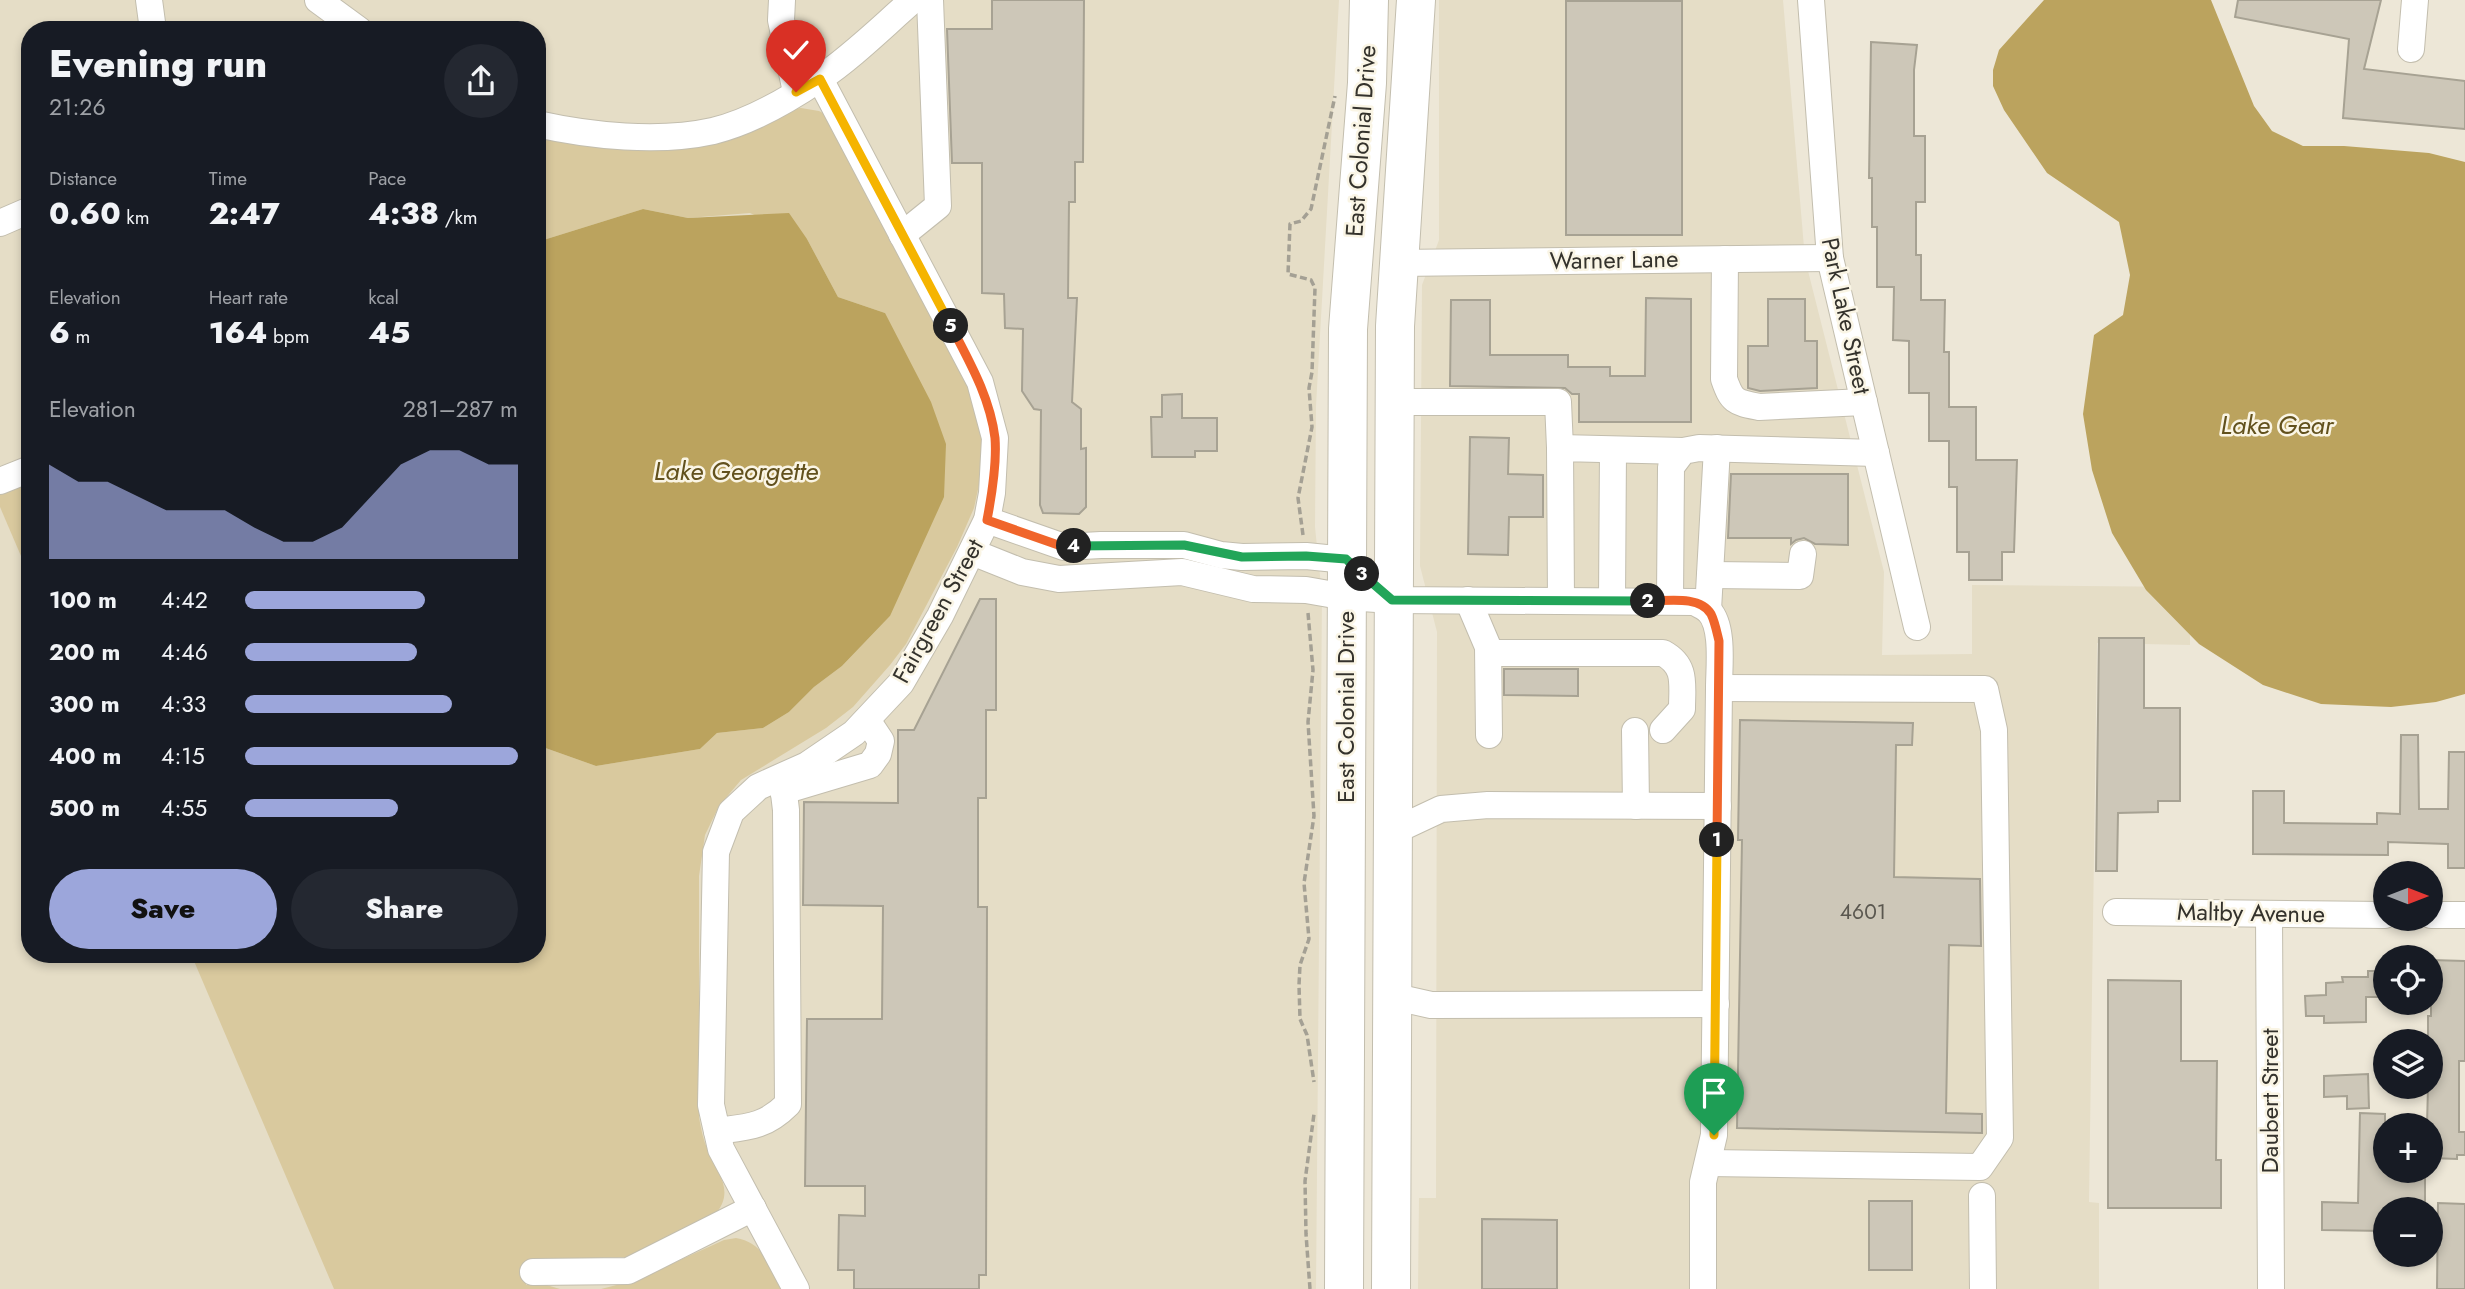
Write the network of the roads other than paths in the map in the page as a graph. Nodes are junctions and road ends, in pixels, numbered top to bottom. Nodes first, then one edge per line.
1 (149, 0) edge
2 (318, 0) edge
3 (782, 0) edge
4 (913, 0) edge
5 (930, 0) edge
6 (1369, 0) edge
7 (1416, 0) edge
8 (1811, 0) edge
9 (2415, 0) edge
10 (152, 21) edge
11 (347, 21) edge
12 (2412, 49) dead end
13 (820, 79) junction
14 (796, 92) junction
15 (546, 126) edge
16 (1361, 171) junction
17 (21, 214) edge
18 (0, 223) edge
19 (902, 235) junction
20 (1353, 250) junction
21 (1830, 258) junction
22 (1725, 259) junction
23 (1397, 263) junction
24 (1395, 326) junction
25 (1394, 402) junction
26 (1864, 402) junction
27 (1560, 448) junction
28 (1717, 448) junction
29 (1614, 450) junction
30 (1684, 451) junction
31 (1876, 453) junction
32 (21, 473) edge
33 (0, 481) edge
34 (987, 520) junction
35 (1064, 547) junction
36 (972, 552) junction
37 (1803, 554) dead end
38 (1710, 575) junction
39 (1346, 578) junction
40 (1030, 582) junction
41 (1392, 600) junction
42 (1468, 600) junction
43 (1561, 601) junction
44 (1612, 601) junction
45 (1670, 601) junction
46 (1708, 610) junction
47 (1917, 626) dead end
48 (1489, 653) junction
49 (1719, 688) junction
50 (866, 720) junction
51 (1663, 730) dead end
52 (1635, 731) dead end
53 (1489, 735) dead end
54 (783, 784) junction
55 (1636, 806) junction
56 (1718, 806) junction
57 (1392, 832) junction
58 (2116, 912) dead end
59 (2269, 914) junction
60 (2373, 915) edge
61 (2443, 915) edge
62 (2465, 915) edge
63 (1345, 916) junction
64 (1391, 996) junction
65 (1716, 1004) junction
66 (717, 1131) junction
67 (1708, 1163) junction
68 (1982, 1196) dead end
69 (753, 1208) junction
70 (533, 1272) dead end
71 (582, 1280) edge
72 (796, 1289) edge
73 (1344, 1289) edge
74 (1391, 1289) edge
75 (1703, 1289) edge
76 (1983, 1289) edge
77 (2272, 1289) edge

1 - 10 street
2 - 11 street
3 - 14 street
4 - 13 street
5 - 19 street
6 - 16 highway, East Colonial Drive
7 - 23 highway, East Colonial Drive
8 - 21 street, Park Lake Street
9 - 12 street
13 - 14 street
13 - 19 street, Fairgreen Street
14 - 15 street
16 - 20 highway, East Colonial Drive
16 - 23 highway
17 - 18 street
19 - 34 street, Fairgreen Street
20 - 24 highway
20 - 39 highway, East Colonial Drive
21 - 22 street, Warner Lane
21 - 26 street, Park Lake Street
22 - 23 street, Warner Lane
22 - 26 street
23 - 24 highway, East Colonial Drive
24 - 25 highway, East Colonial Drive
25 - 27 street
25 - 41 highway, East Colonial Drive
26 - 31 street, Park Lake Street
27 - 29 street
27 - 43 street
28 - 30 street
28 - 31 street
28 - 38 street
29 - 30 street
29 - 44 street
30 - 45 street
31 - 47 street, Park Lake Street
32 - 33 street
34 - 35 street
34 - 36 street, Fairgreen Street
35 - 39 street
35 - 40 street
36 - 40 street
36 - 50 street, Fairgreen Street
37 - 38 street
38 - 46 street
39 - 40 street
39 - 41 street
39 - 41 street
39 - 63 highway, East Colonial Drive
41 - 42 street
41 - 57 highway, East Colonial Drive
42 - 43 street
42 - 48 street
43 - 44 street
44 - 45 street
45 - 46 street
46 - 49 street
48 - 51 street
48 - 53 street
49 - 56 street
49 - 67 street
50 - 54 street, Fairgreen Street
50 - 54 street
52 - 55 street
54 - 66 street, Fairgreen Street
54 - 66 street
55 - 56 street
55 - 57 street
56 - 65 street
57 - 64 highway, East Colonial Drive
58 - 59 street, Maltby Avenue
59 - 60 street, Maltby Avenue
59 - 77 street, Daubert Street
61 - 62 street
63 - 64 highway
63 - 73 highway, East Colonial Drive
64 - 65 street
64 - 74 highway, East Colonial Drive
65 - 67 street
66 - 69 street, Fairgreen Street
67 - 75 street
68 - 76 street
69 - 71 street
69 - 72 street, Fairgreen Street
70 - 71 street

